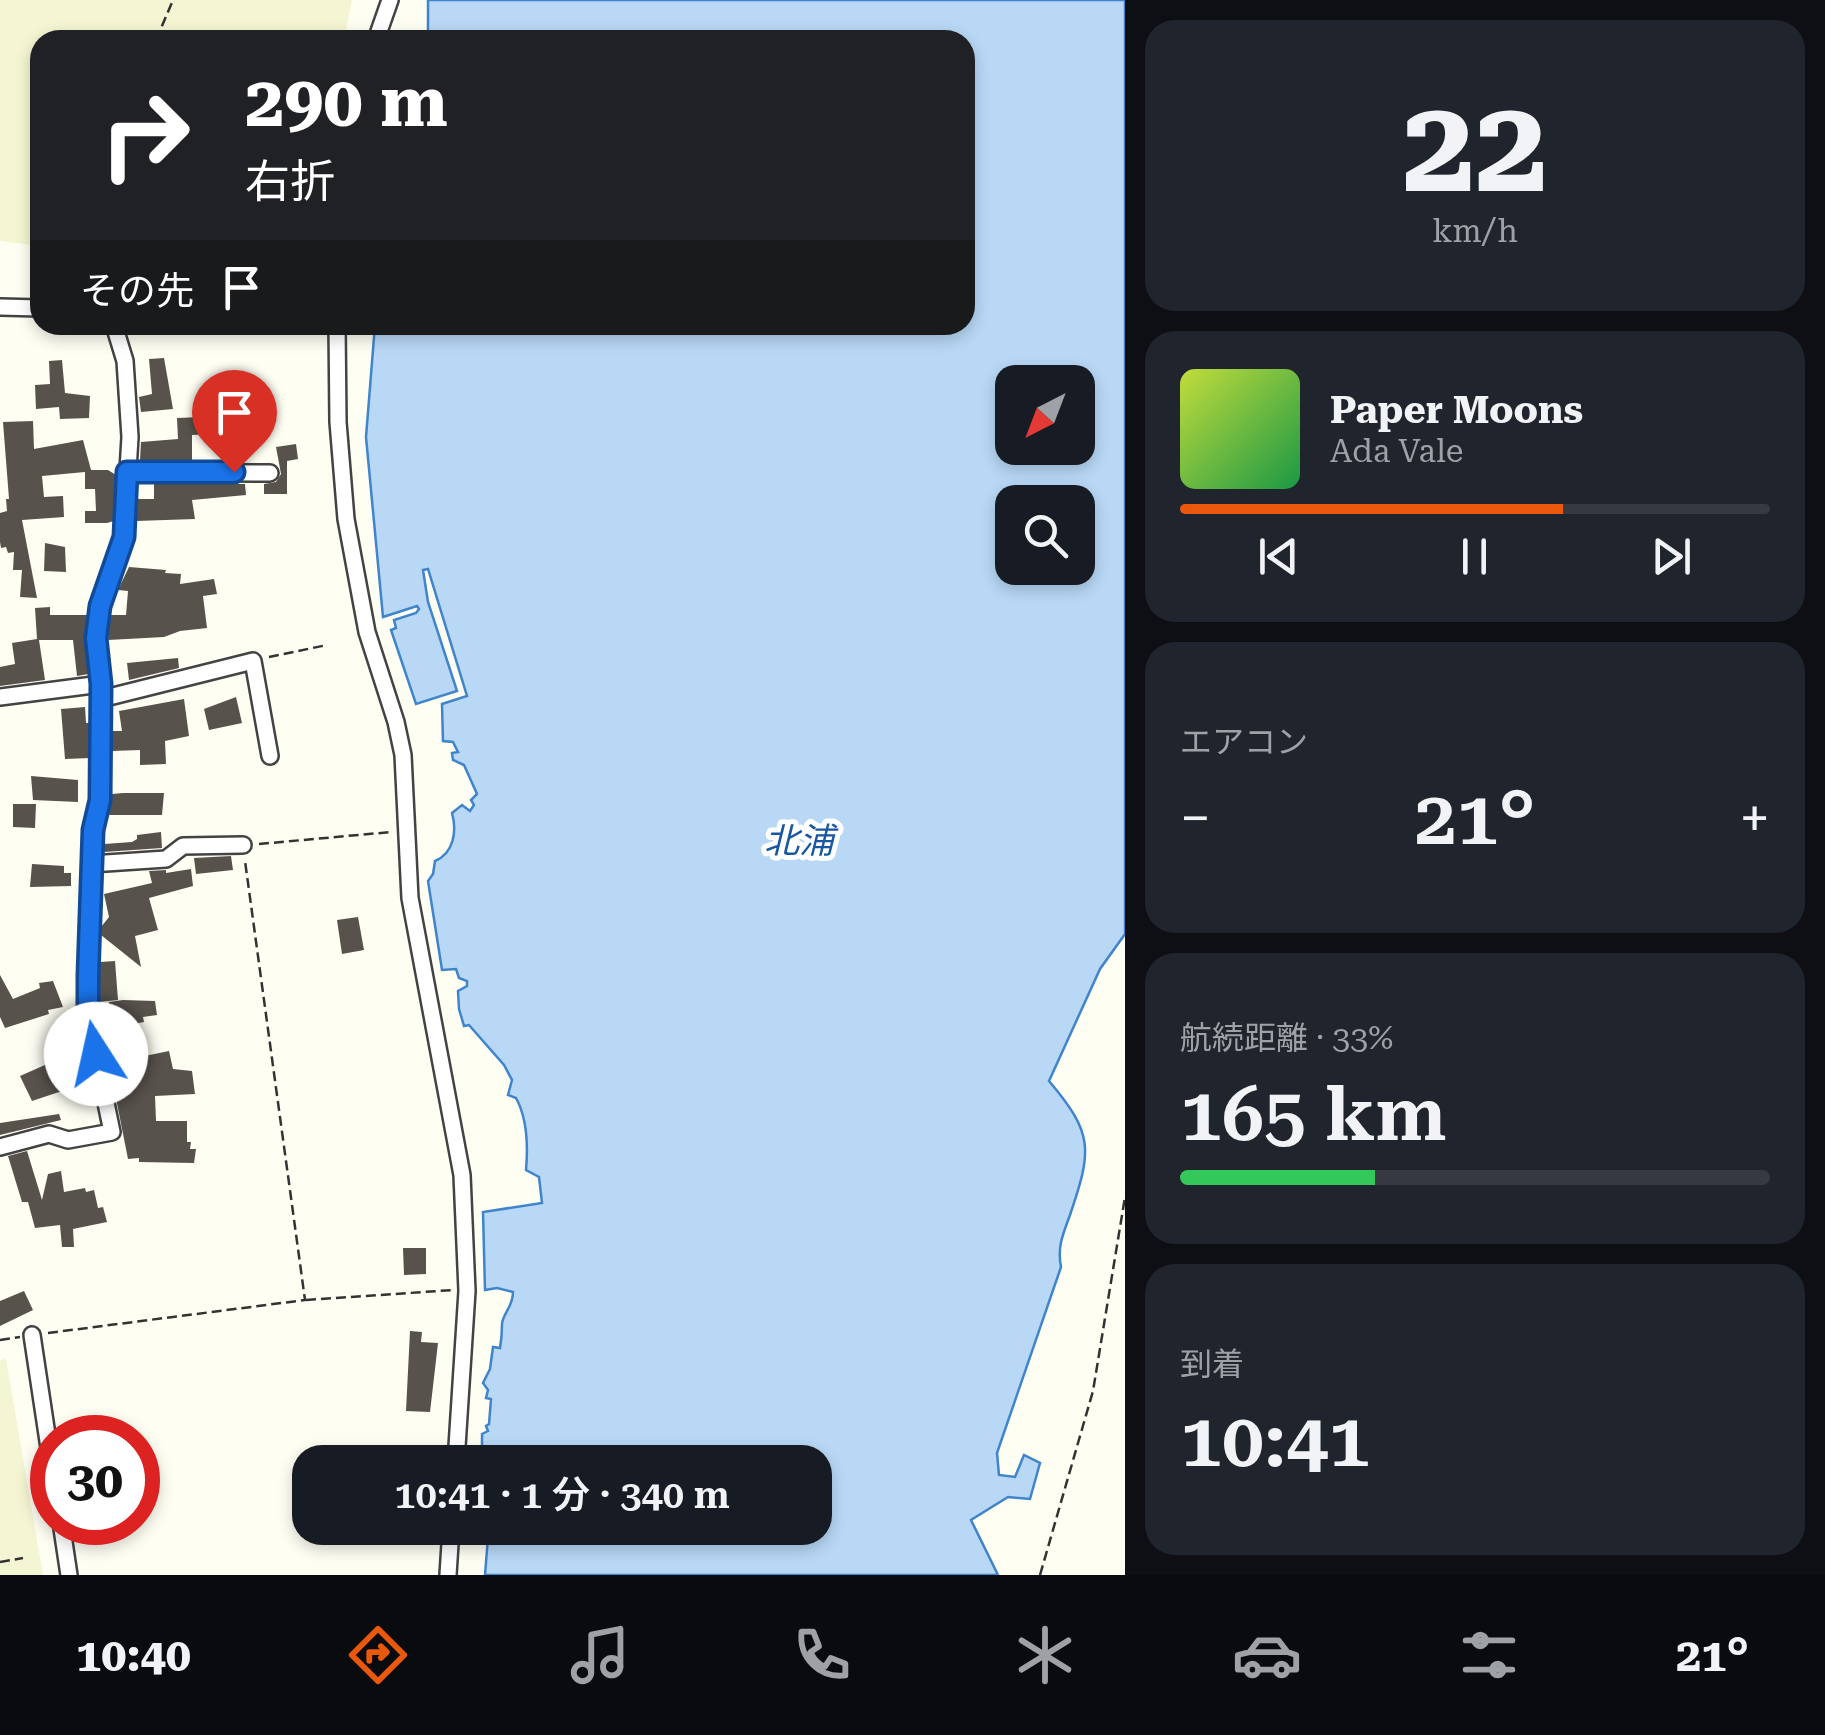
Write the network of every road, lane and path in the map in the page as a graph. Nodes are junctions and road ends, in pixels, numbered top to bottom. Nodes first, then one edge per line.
1 (174, 0) edge
2 (390, 0) edge
3 (160, 30) edge
4 (380, 30) edge
5 (0, 306) edge
6 (30, 308) edge
7 (118, 335) edge
8 (337, 335) edge
9 (127, 472) junction
10 (270, 473) dead end
11 (327, 646) dead end
12 (253, 661) junction
13 (101, 691) junction
14 (0, 697) edge
15 (270, 756) dead end
16 (407, 830) junction
17 (242, 845) junction
18 (91, 864) junction
19 (0, 1147) edge
20 (1125, 1197) edge
21 (467, 1291) junction
22 (305, 1300) junction
23 (32, 1335) junction
24 (0, 1340) edge
25 (44, 1415) edge
26 (457, 1445) edge
27 (64, 1545) edge
28 (450, 1545) edge
29 (23, 1558) dead end
30 (0, 1562) edge
31 (69, 1575) edge
32 (448, 1575) edge
33 (1040, 1575) edge

1 - 3 path
2 - 4 street
5 - 6 street
7 - 9 street
8 - 16 street
9 - 10 street
9 - 13 street
11 - 12 path
12 - 13 street
12 - 15 street
13 - 14 street
13 - 18 street
16 - 17 path
16 - 21 street
17 - 18 street
17 - 22 path
18 - 19 street
20 - 33 path
21 - 22 path
21 - 26 street
22 - 23 path
23 - 24 path
23 - 25 street
27 - 31 street
28 - 32 street
29 - 30 path

